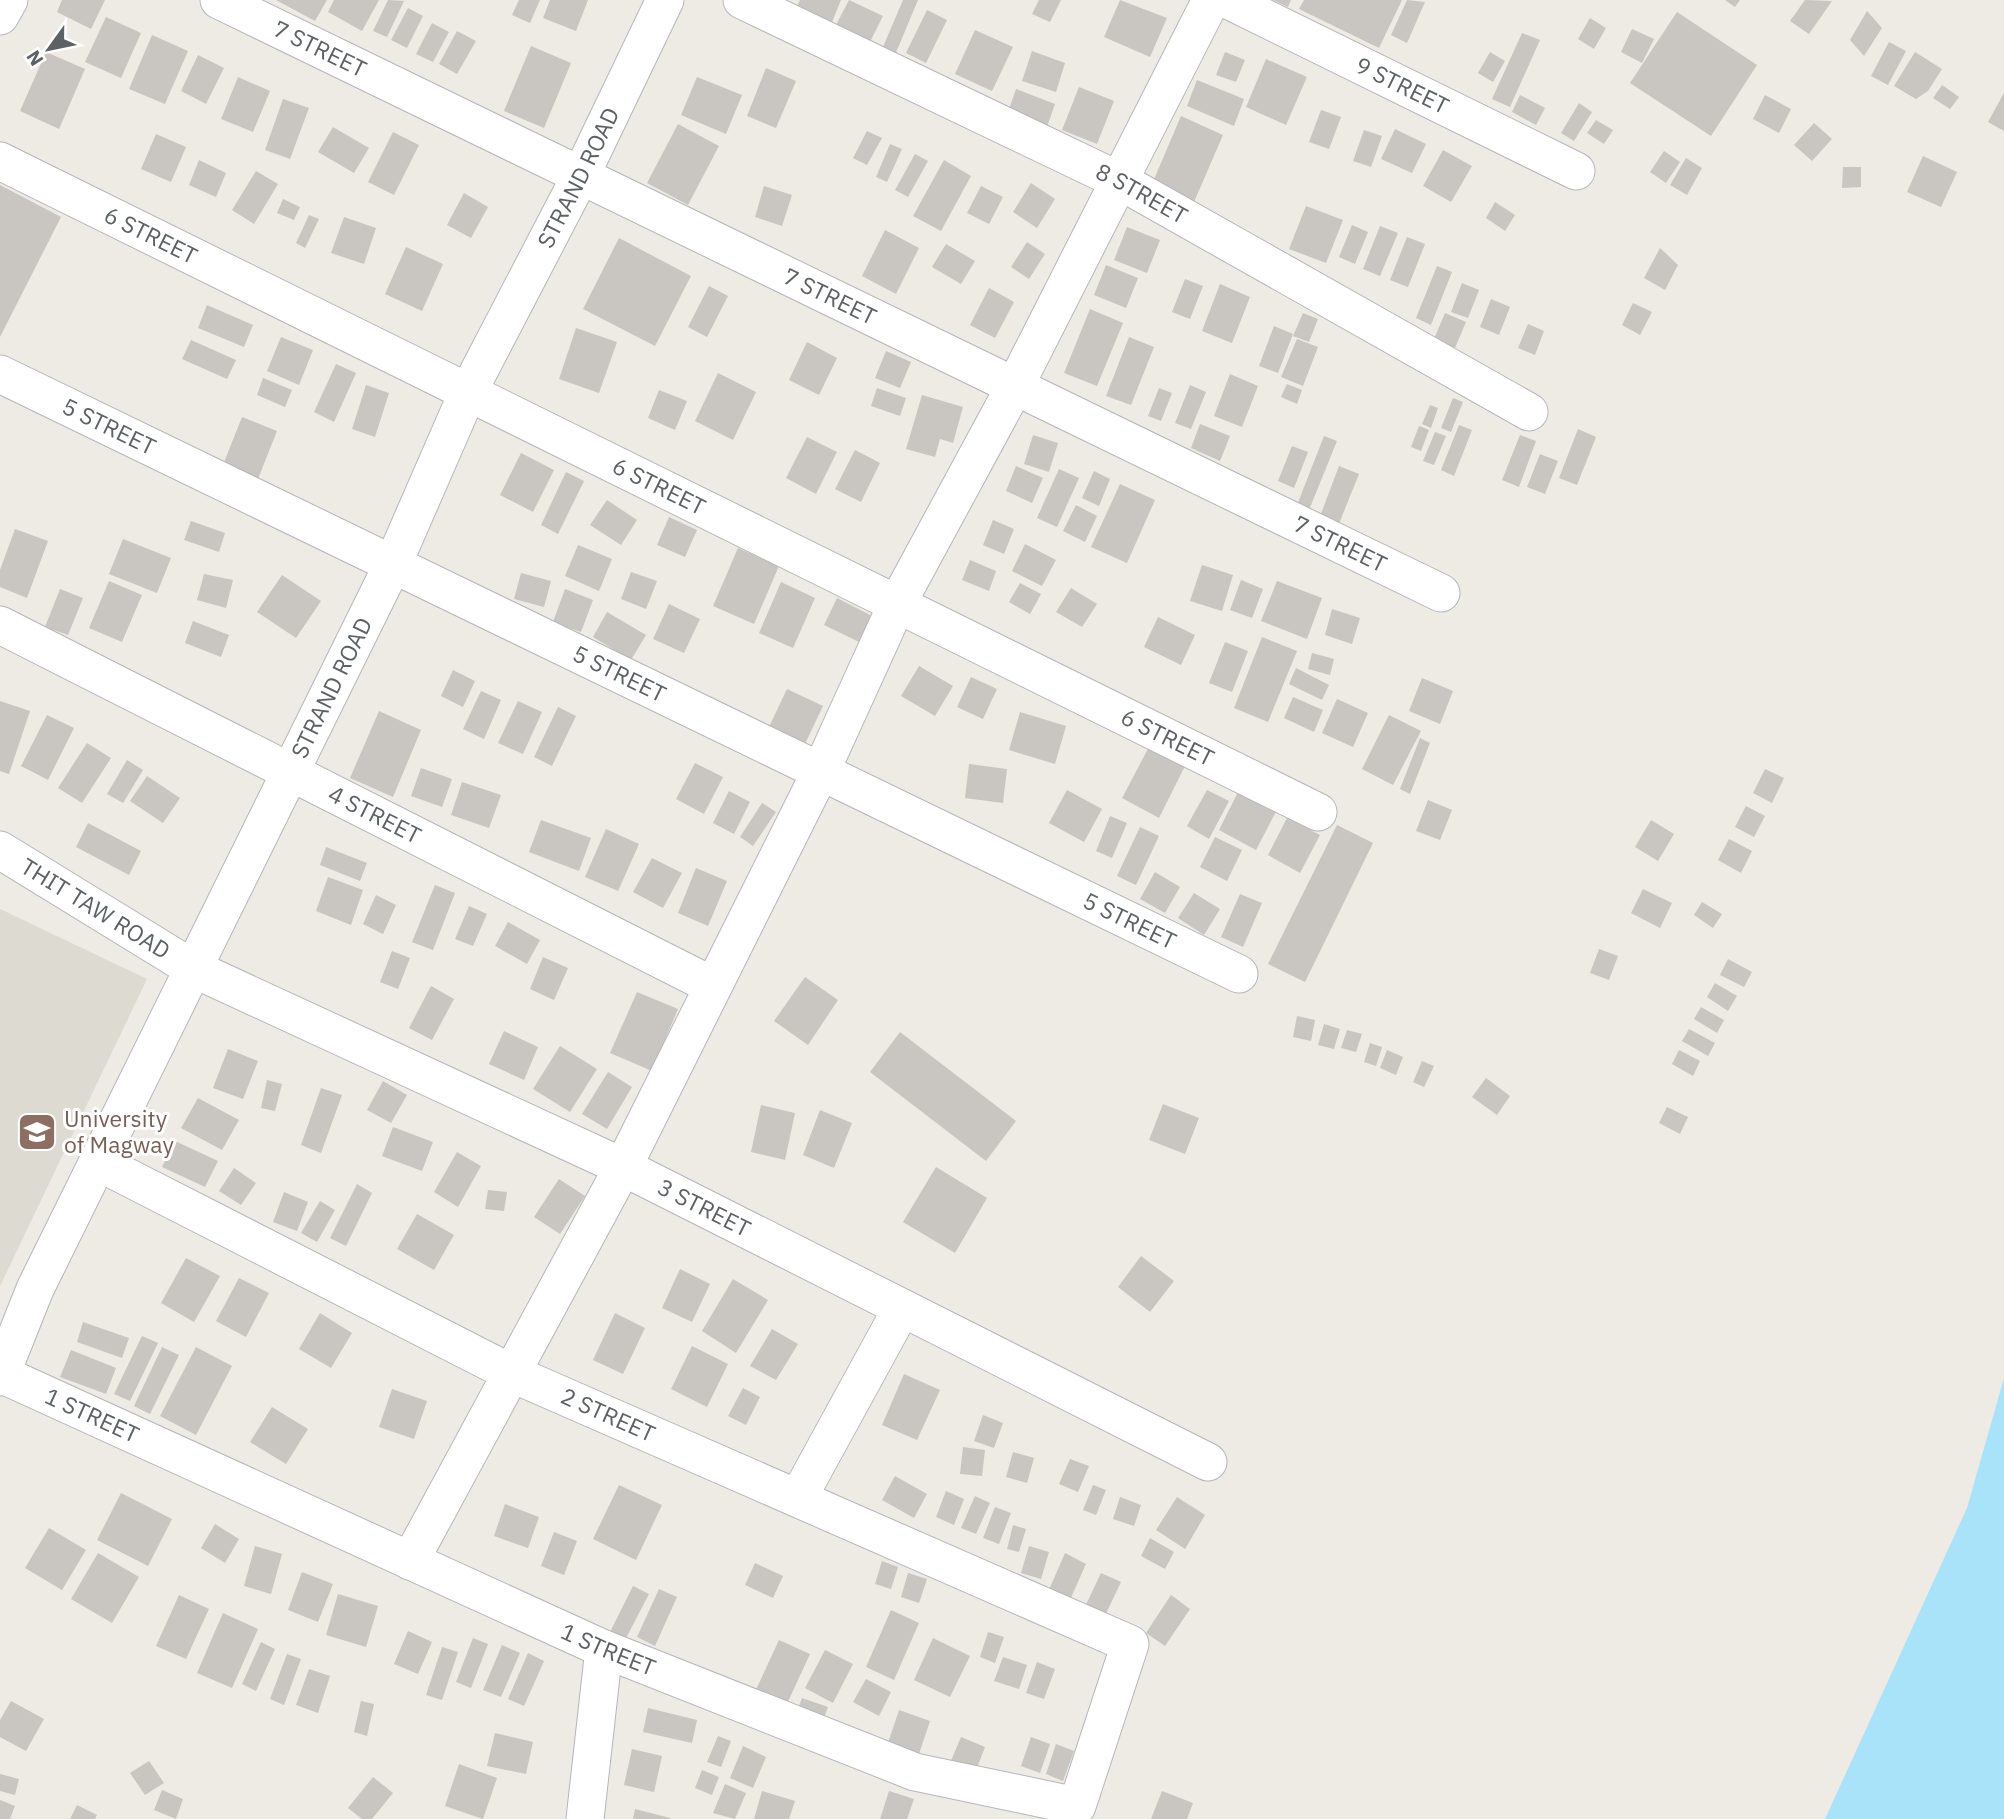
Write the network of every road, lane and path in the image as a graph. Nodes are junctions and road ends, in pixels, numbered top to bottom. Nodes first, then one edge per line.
1 (9, 0) edge
2 (219, 0) edge
3 (665, 0) edge
4 (742, 0) edge
5 (1211, 0) edge
6 (1228, 0) edge
7 (0, 16) edge
8 (0, 160) edge
9 (1576, 171) dead end
10 (581, 175) junction
11 (1120, 181) junction
12 (0, 374) edge
13 (1015, 387) junction
14 (468, 392) junction
15 (1530, 412) dead end
16 (393, 564) junction
17 (1441, 593) dead end
18 (897, 604) junction
19 (0, 625) edge
20 (821, 771) junction
21 (289, 772) junction
22 (1318, 812) dead end
23 (0, 850) edge
24 (192, 968) junction
25 (1240, 974) dead end
26 (713, 986) junction
27 (98, 1162) junction
28 (623, 1167) junction
29 (902, 1308) junction
30 (512, 1373) junction
31 (1, 1376) edge
32 (1208, 1462) dead end
33 (798, 1499) junction
34 (410, 1561) junction
35 (1130, 1644) joint
36 (604, 1649) junction
37 (585, 1819) edge

1 - 7 street
2 - 10 street, 7 STREET
3 - 10 street, STRAND ROAD
4 - 11 street, 8 STREET
5 - 11 street
6 - 9 street, 9 STREET
8 - 14 street, 6 STREET
10 - 13 street, 7 STREET
10 - 14 street, STRAND ROAD
11 - 13 street
11 - 15 street, 8 STREET
12 - 16 street, 5 STREET
13 - 17 street, 7 STREET
13 - 18 street
14 - 16 street, STRAND ROAD
14 - 18 street, 6 STREET
16 - 20 street, 5 STREET
16 - 21 street, STRAND ROAD
18 - 20 street
18 - 22 street, 6 STREET
19 - 21 street, 4 STREET
20 - 25 street, 5 STREET
20 - 26 street
21 - 24 street, STRAND ROAD
21 - 26 street, 4 STREET
23 - 24 street, THIT TAW ROAD
24 - 27 street, STRAND ROAD
24 - 28 street, 3 STREET
26 - 28 street
27 - 30 street, 2 STREET
27 - 31 street, STRAND ROAD
28 - 29 street, 3 STREET
28 - 30 street
29 - 32 street, 3 STREET
29 - 33 street
30 - 33 street, 2 STREET
30 - 34 street
31 - 34 street, 1 STREET
33 - 35 street, 2 STREET
34 - 36 street, 1 STREET
35 - 36 street, 1 STREET
36 - 37 street

